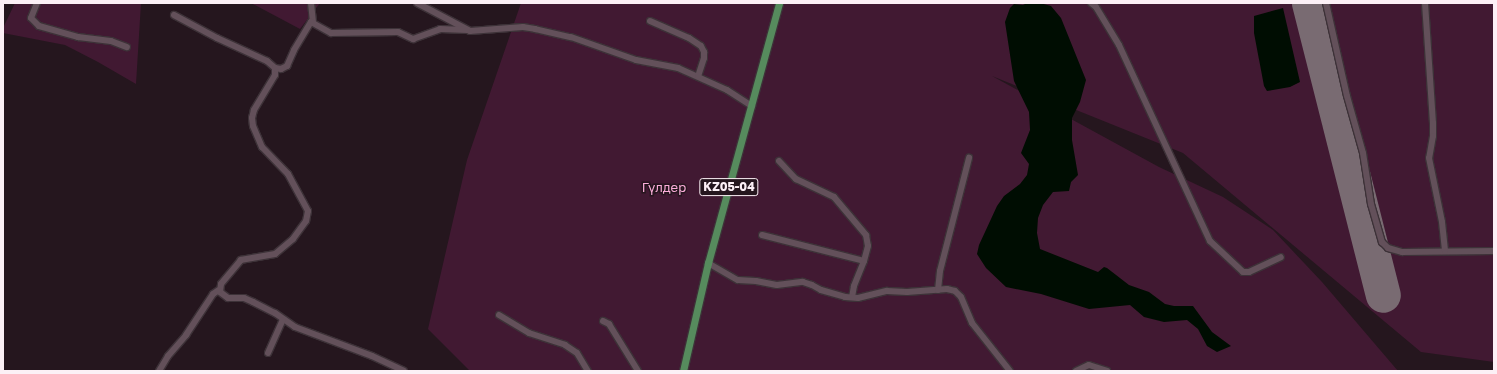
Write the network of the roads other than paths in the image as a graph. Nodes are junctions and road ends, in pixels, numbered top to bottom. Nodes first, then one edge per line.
1 (37, 3) edge
2 (311, 3) edge
3 (417, 3) edge
4 (779, 3) edge
5 (1091, 3) edge
6 (1326, 3) edge
7 (1425, 3) edge
8 (174, 15) dead end
9 (650, 21) dead end
10 (313, 23) junction
11 (467, 30) junction
12 (127, 46) dead end
13 (275, 68) junction
14 (698, 76) junction
15 (752, 106) junction
16 (969, 158) dead end
17 (779, 161) dead end
18 (762, 235) dead end
19 (1445, 251) junction
20 (1494, 251) edge
21 (1281, 257) dead end
22 (864, 261) junction
23 (708, 263) junction
24 (220, 290) junction
25 (938, 290) junction
26 (852, 298) junction
27 (499, 315) dead end
28 (283, 320) junction
29 (603, 321) dead end
30 (268, 353) dead end
31 (159, 371) edge
32 (404, 371) edge
33 (588, 371) edge
34 (638, 371) edge
35 (682, 371) edge
36 (1010, 371) edge
37 (1076, 371) edge
38 (1107, 371) edge

1 - 12 street
2 - 10 street
3 - 11 street
4 - 15 main road, KZ05-04
5 - 21 street
6 - 19 street
7 - 19 street
8 - 13 street
9 - 14 street
10 - 11 street
10 - 13 street
11 - 14 street
13 - 24 street
14 - 15 street
15 - 23 main road, KZ05-04
16 - 25 street
17 - 22 street
18 - 22 street
19 - 20 street
22 - 26 street
23 - 26 street
23 - 35 main road, KZ05-04
24 - 28 street
24 - 31 street
25 - 26 street
25 - 36 street
27 - 33 street
28 - 30 street
28 - 32 street
29 - 34 street
37 - 38 street

